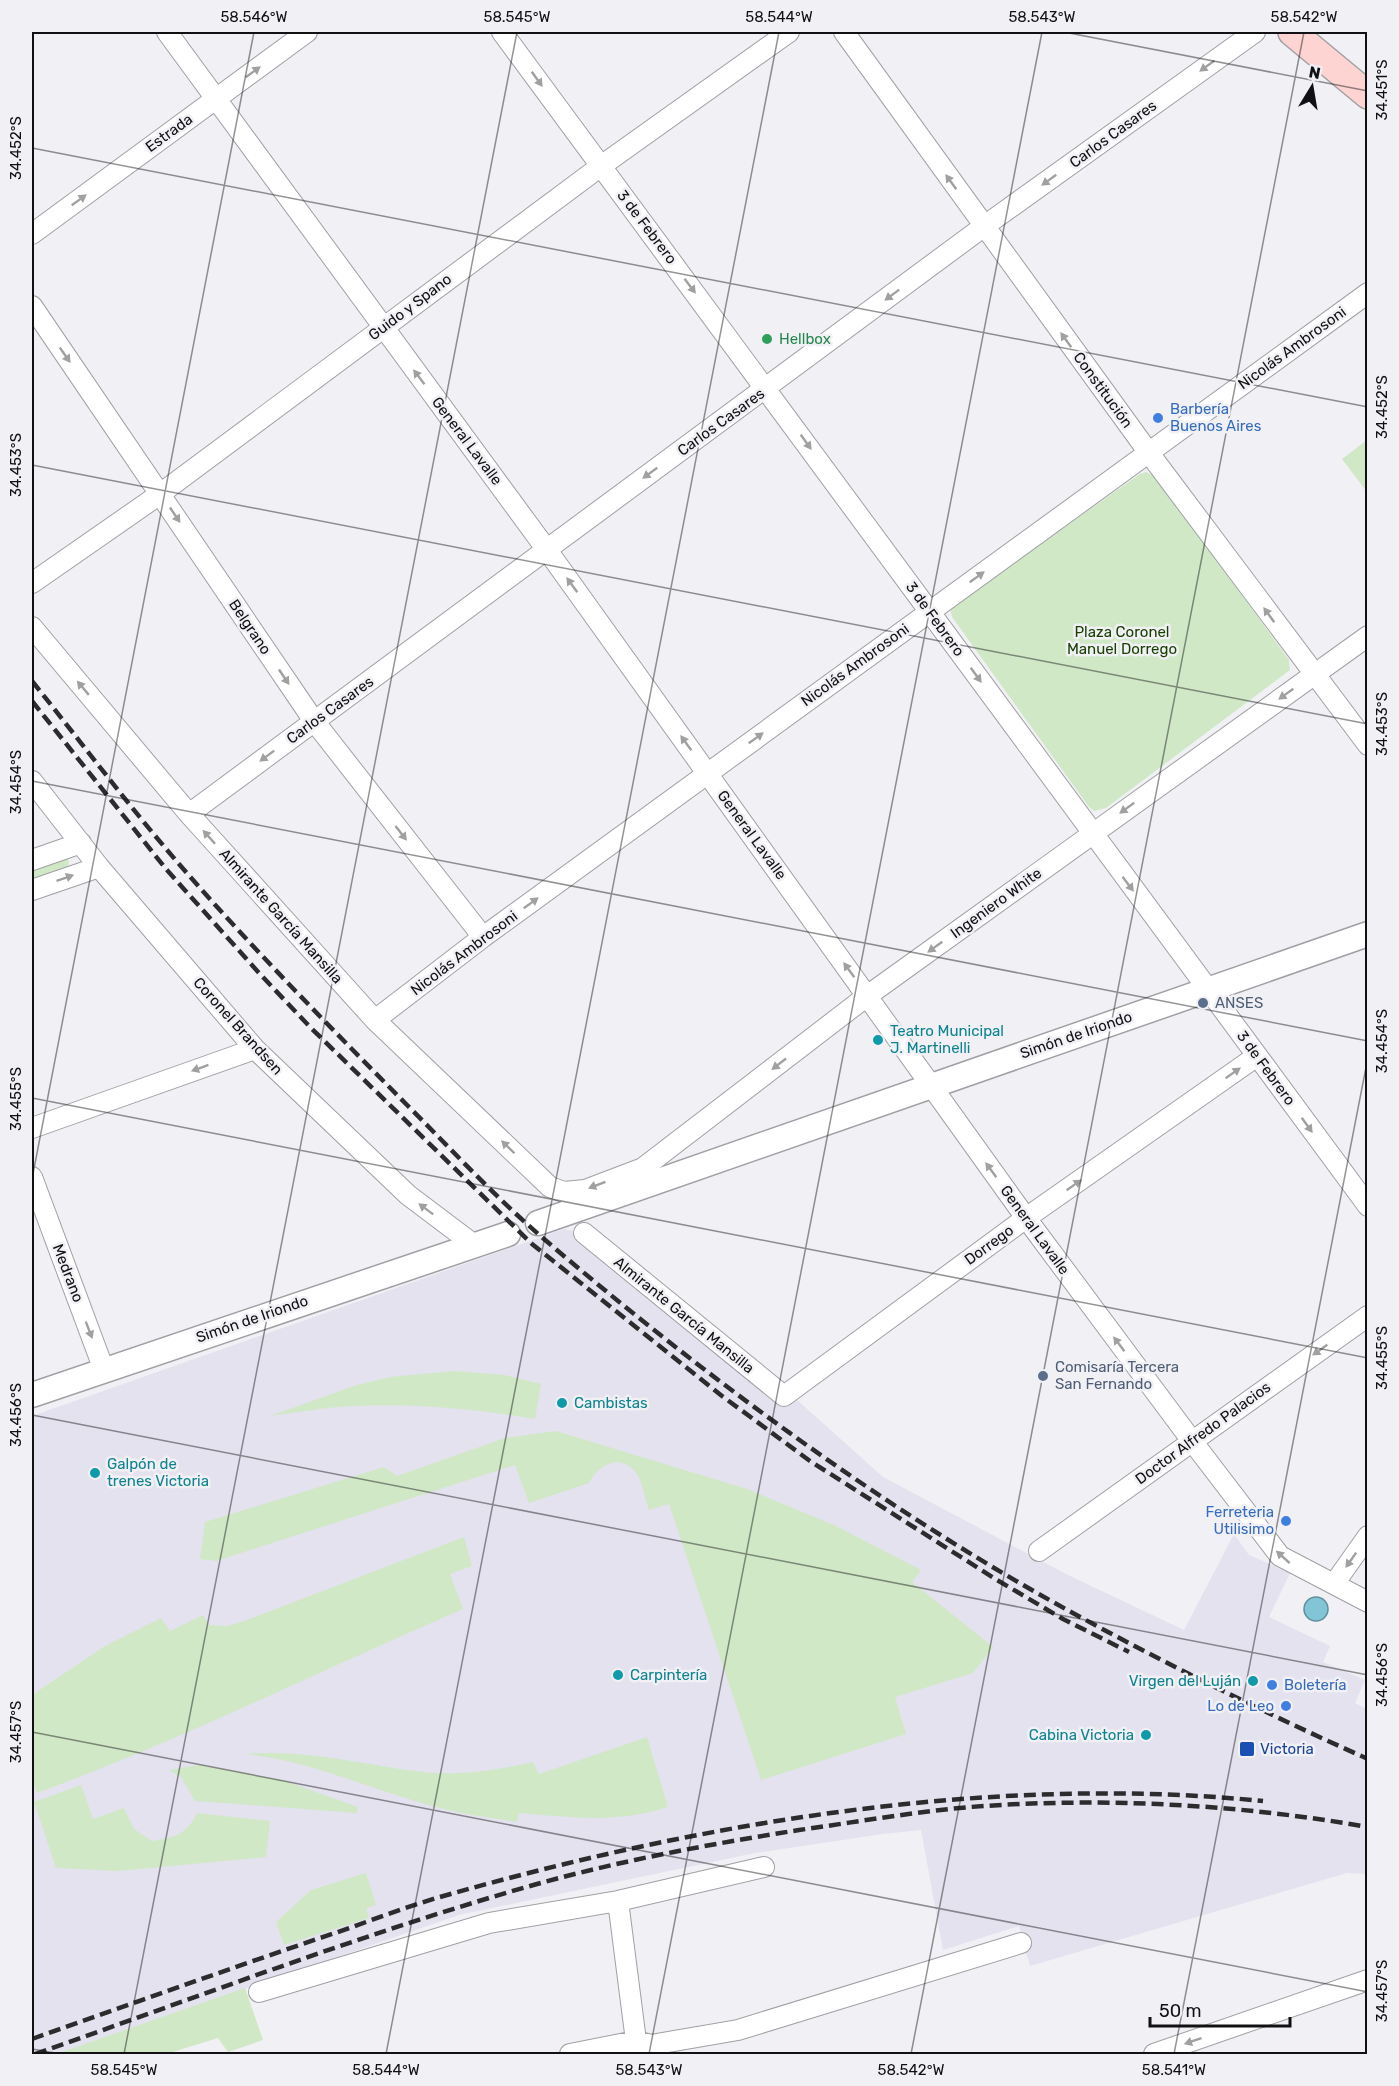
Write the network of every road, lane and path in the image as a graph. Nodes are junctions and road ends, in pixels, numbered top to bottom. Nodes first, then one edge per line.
1 (167, 32) edge
2 (308, 32) edge
3 (502, 32) edge
4 (789, 32) edge
5 (844, 32) edge
6 (1254, 32) edge
7 (1292, 32) edge
8 (1368, 95) edge
9 (216, 98) junction
10 (601, 166) junction
11 (983, 227) junction
12 (32, 234) edge
13 (1368, 293) edge
14 (32, 306) edge
15 (383, 328) junction
16 (766, 388) junction
17 (1149, 453) junction
18 (160, 494) junction
19 (547, 550) junction
20 (32, 583) edge
21 (930, 611) junction
22 (32, 627) edge
23 (1368, 636) edge
24 (1313, 675) junction
25 (314, 721) junction
26 (1368, 745) edge
27 (708, 773) junction
28 (32, 781) edge
29 (189, 814) junction
30 (1091, 834) junction
31 (81, 843) junction
32 (32, 860) edge
33 (99, 867) junction
34 (32, 890) edge
35 (1368, 934) edge
36 (483, 937) junction
37 (1208, 989) junction
38 (867, 996) junction
39 (375, 1020) junction
40 (255, 1049) junction
41 (1257, 1056) junction
42 (931, 1086) junction
43 (32, 1128) edge
44 (646, 1176) junction
45 (32, 1177) edge
46 (550, 1187) joint
47 (1368, 1206) edge
48 (1026, 1218) junction
49 (538, 1223) dead end
50 (584, 1233) dead end
51 (508, 1234) dead end
52 (472, 1244) junction
53 (1368, 1316) edge
54 (104, 1370) junction
55 (32, 1395) edge
56 (784, 1396) joint
57 (1191, 1441) junction
58 (1368, 1536) edge
59 (1039, 1551) dead end
60 (1334, 1584) junction
61 (1368, 1602) edge
62 (764, 1867) dead end
63 (618, 1901) junction
64 (1021, 1943) dead end
65 (1368, 1980) edge
66 (259, 1992) dead end
67 (636, 2042) junction
68 (1160, 2054) edge
69 (570, 2055) edge

1 - 9 street, General Lavalle
9 -> 2 street, Estrada
3 -> 10 street, 3 de Febrero
4 - 10 street, Guido y Spano
11 -> 5 street, Constitución
6 -> 11 street, Carlos Casares
7 - 8 main road
12 -> 9 street, Estrada
9 - 15 street, General Lavalle
10 - 15 street, Guido y Spano
10 -> 16 street, 3 de Febrero
11 -> 16 street, Carlos Casares
17 -> 11 street, Constitución
13 - 17 street, Nicolás Ambrosoni
14 -> 18 street, Belgrano
15 - 18 street, Guido y Spano
19 -> 15 street, General Lavalle
16 -> 19 street, Carlos Casares
16 -> 21 street, 3 de Febrero
21 -> 17 street, Nicolás Ambrosoni
24 -> 17 street, Constitución
18 - 20 street, Guido y Spano
18 -> 25 street, Belgrano
19 - 25 street, Carlos Casares
27 -> 19 street, General Lavalle
27 -> 21 street, Nicolás Ambrosoni
21 -> 30 street, 3 de Febrero
29 -> 22 street, Almirante García Mansilla
23 - 24 street, Ingeniero White
24 - 26 street, Constitución
24 -> 30 street, Ingeniero White
25 -> 29 street, Carlos Casares
25 -> 36 street, Belgrano
36 -> 27 street, Nicolás Ambrosoni
38 -> 27 street, General Lavalle
28 - 31 street, Coronel Brandsen
39 -> 29 street, Almirante García Mansilla
30 -> 37 street, 3 de Febrero
30 -> 38 street, Ingeniero White
31 - 32 street
31 - 33 street, Coronel Brandsen
34 -> 33 street
33 - 40 street, Coronel Brandsen
35 - 37 street, Simón de Iriondo
36 - 39 street, Nicolás Ambrosoni
37 - 41 street, 3 de Febrero
37 - 42 street, Simón de Iriondo
38 - 42 street, General Lavalle
38 -> 44 street, Ingeniero White
46 -> 39 street, Almirante García Mansilla
40 -> 43 street
52 -> 40 street, Coronel Brandsen
41 -> 47 street, 3 de Febrero
48 -> 41 street, Dorrego
42 - 44 street, Simón de Iriondo
48 -> 42 street, General Lavalle
44 -> 46 street, Simón de Iriondo
44 - 49 street
45 -> 54 street, Medrano
48 - 56 street, Dorrego
57 -> 48 street, General Lavalle
50 - 56 street, Almirante García Mansilla
51 - 52 street, Simón de Iriondo
52 - 54 street, Simón de Iriondo
53 -> 57 street, Doctor Alfredo Palacios
54 - 55 street, Simón de Iriondo
57 - 59 street, Doctor Alfredo Palacios
60 -> 57 street, General Lavalle
58 -> 60 street
60 - 61 street, General Lavalle
62 - 63 street
63 - 66 street
63 - 67 street
64 - 67 street
65 -> 68 street
67 - 69 street

